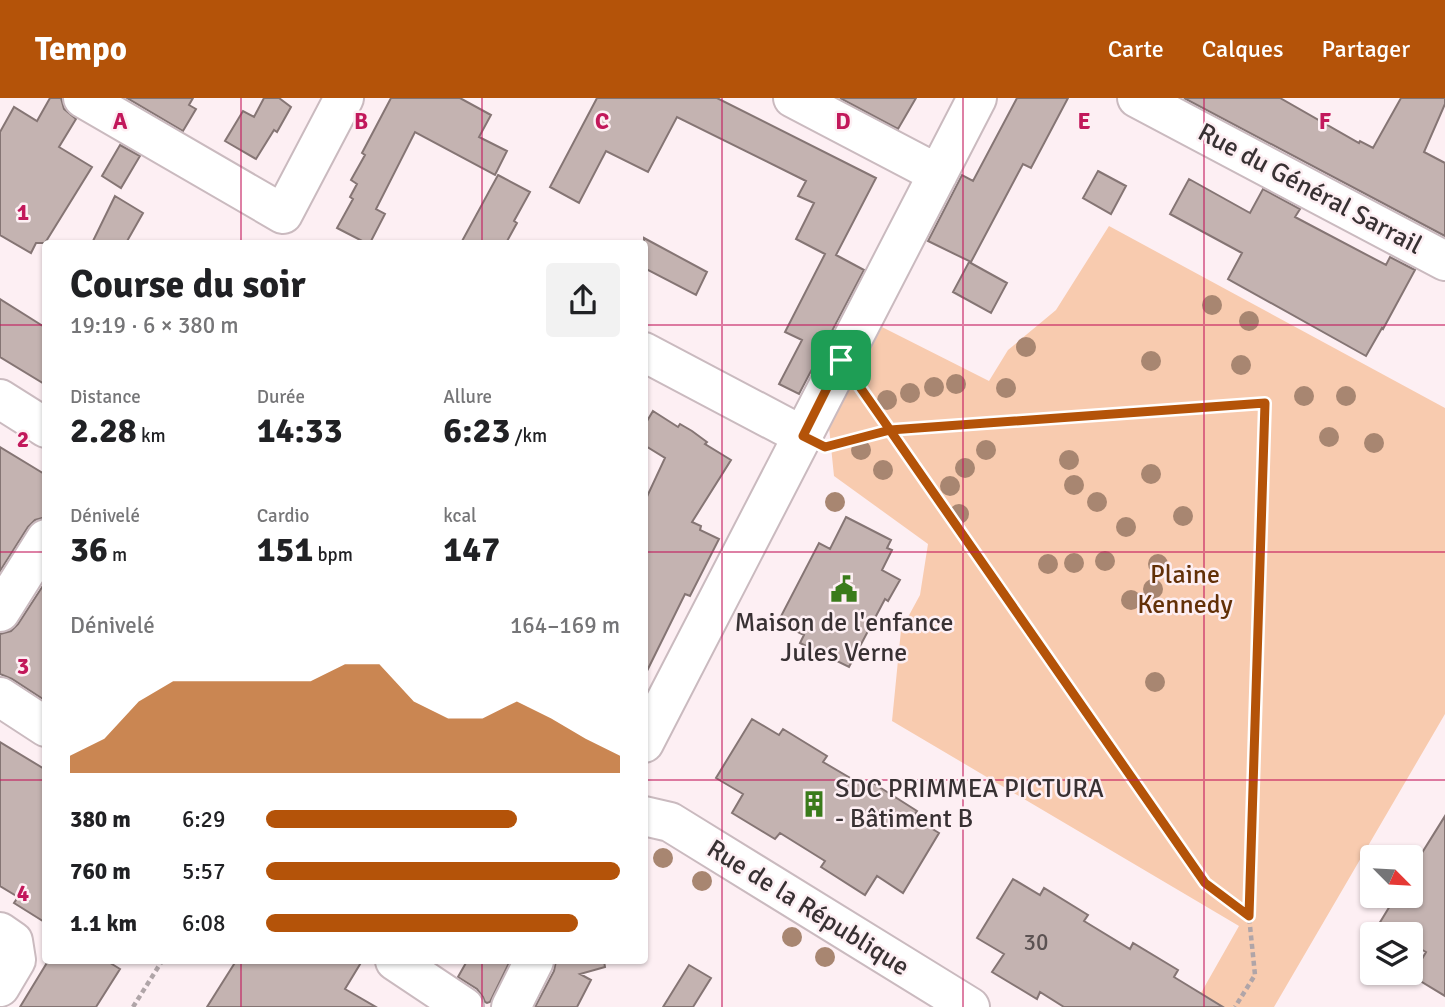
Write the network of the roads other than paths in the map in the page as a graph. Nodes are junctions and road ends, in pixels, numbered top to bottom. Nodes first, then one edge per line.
1 (83, 98) edge
2 (344, 98) edge
3 (793, 98) edge
4 (977, 98) edge
5 (1137, 98) edge
6 (938, 174) junction
7 (1445, 261) edge
8 (648, 354) edge
9 (0, 399) edge
10 (42, 425) edge
11 (803, 436) junction
12 (42, 545) edge
13 (0, 612) edge
14 (0, 697) edge
15 (42, 724) edge
16 (648, 735) edge
17 (648, 817) edge
18 (648, 828) edge
19 (0, 932) edge
20 (400, 964) edge
21 (532, 964) edge
22 (0, 987) edge
23 (464, 1007) edge
24 (511, 1007) edge
25 (927, 1007) edge
26 (970, 1007) edge

1 - 2 street
3 - 6 street
4 - 6 street
5 - 7 street, Rue du Général Sarrail
6 - 11 street
8 - 11 street
9 - 10 street
11 - 16 street
12 - 13 street
14 - 15 street
17 - 26 street, Rue de la République
18 - 25 street, Rue de la République
19 - 22 street
20 - 23 street
21 - 24 street

